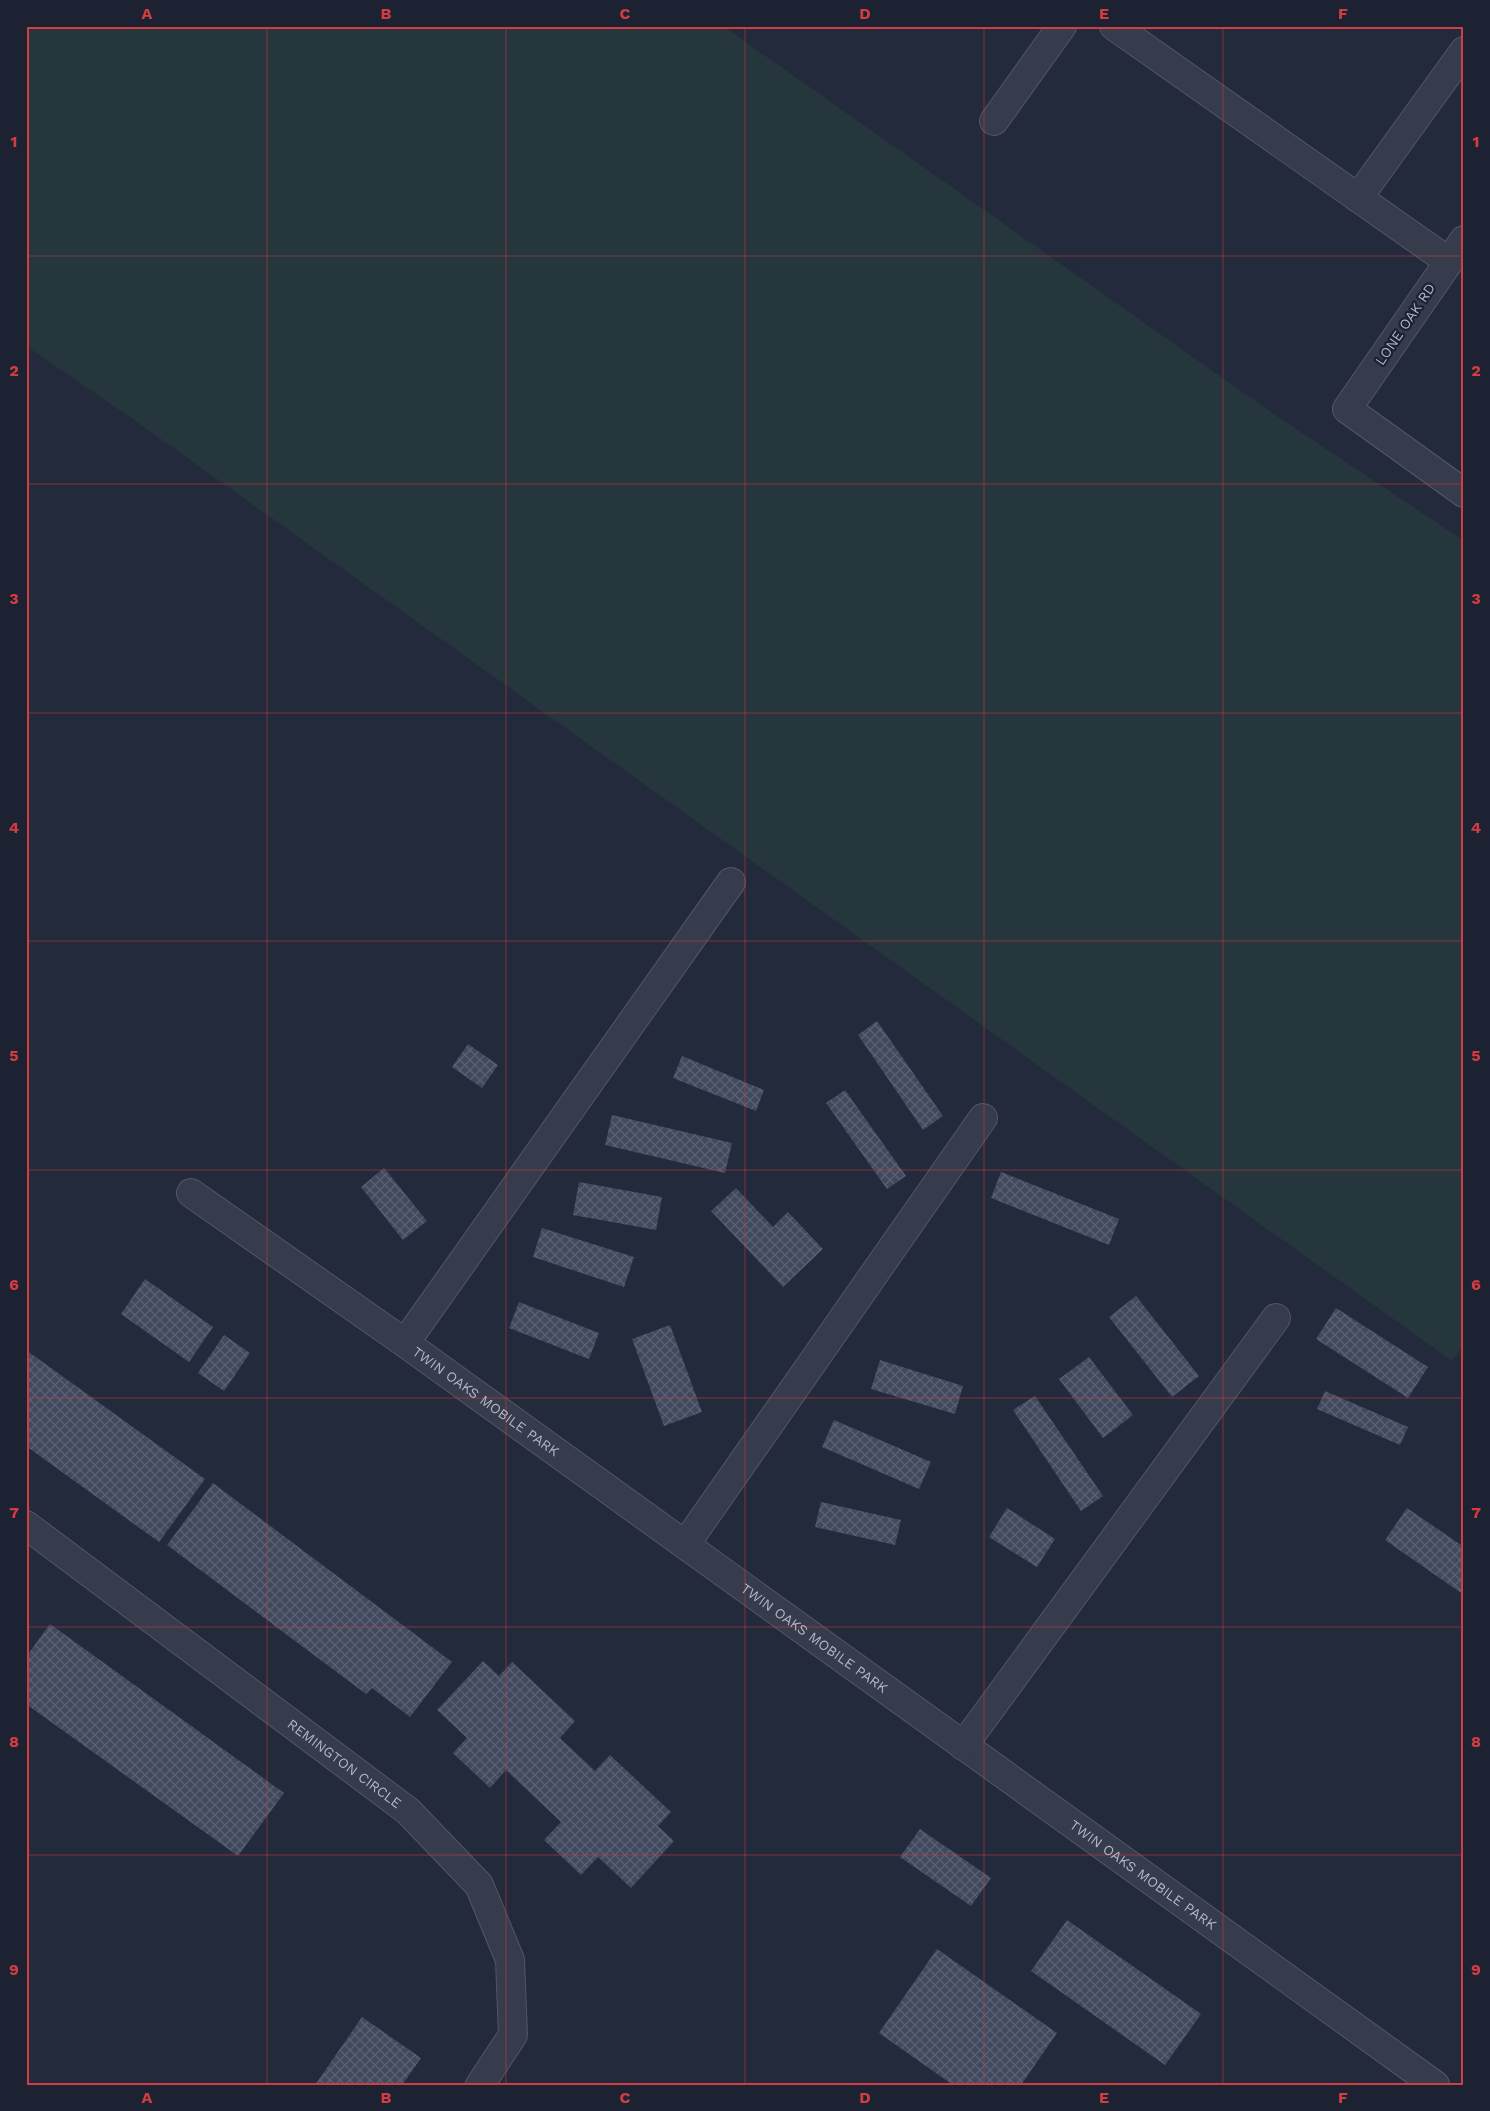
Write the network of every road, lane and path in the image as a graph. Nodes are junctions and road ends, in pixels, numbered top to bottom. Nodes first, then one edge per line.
1 (1062, 26) edge
2 (1114, 26) edge
3 (1464, 51) edge
4 (994, 121) dead end
5 (1358, 198) junction
6 (1456, 251) edge
7 (1464, 493) edge
8 (731, 882) dead end
9 (983, 1118) dead end
10 (191, 1193) dead end
11 (1276, 1318) dead end
12 (405, 1343) junction
13 (26, 1525) edge
14 (684, 1545) junction
15 (963, 1746) junction
16 (480, 2085) edge
17 (1436, 2085) edge

1 - 4 street
2 - 5 street
3 - 5 street
5 - 6 street
6 - 7 street, LONE OAK RD
8 - 12 street
9 - 14 street
10 - 12 street, TWIN OAKS MOBILE PARK
11 - 15 street
12 - 14 street, TWIN OAKS MOBILE PARK
13 - 16 street, REMINGTON CIRCLE
14 - 15 street, TWIN OAKS MOBILE PARK
15 - 17 street, TWIN OAKS MOBILE PARK

